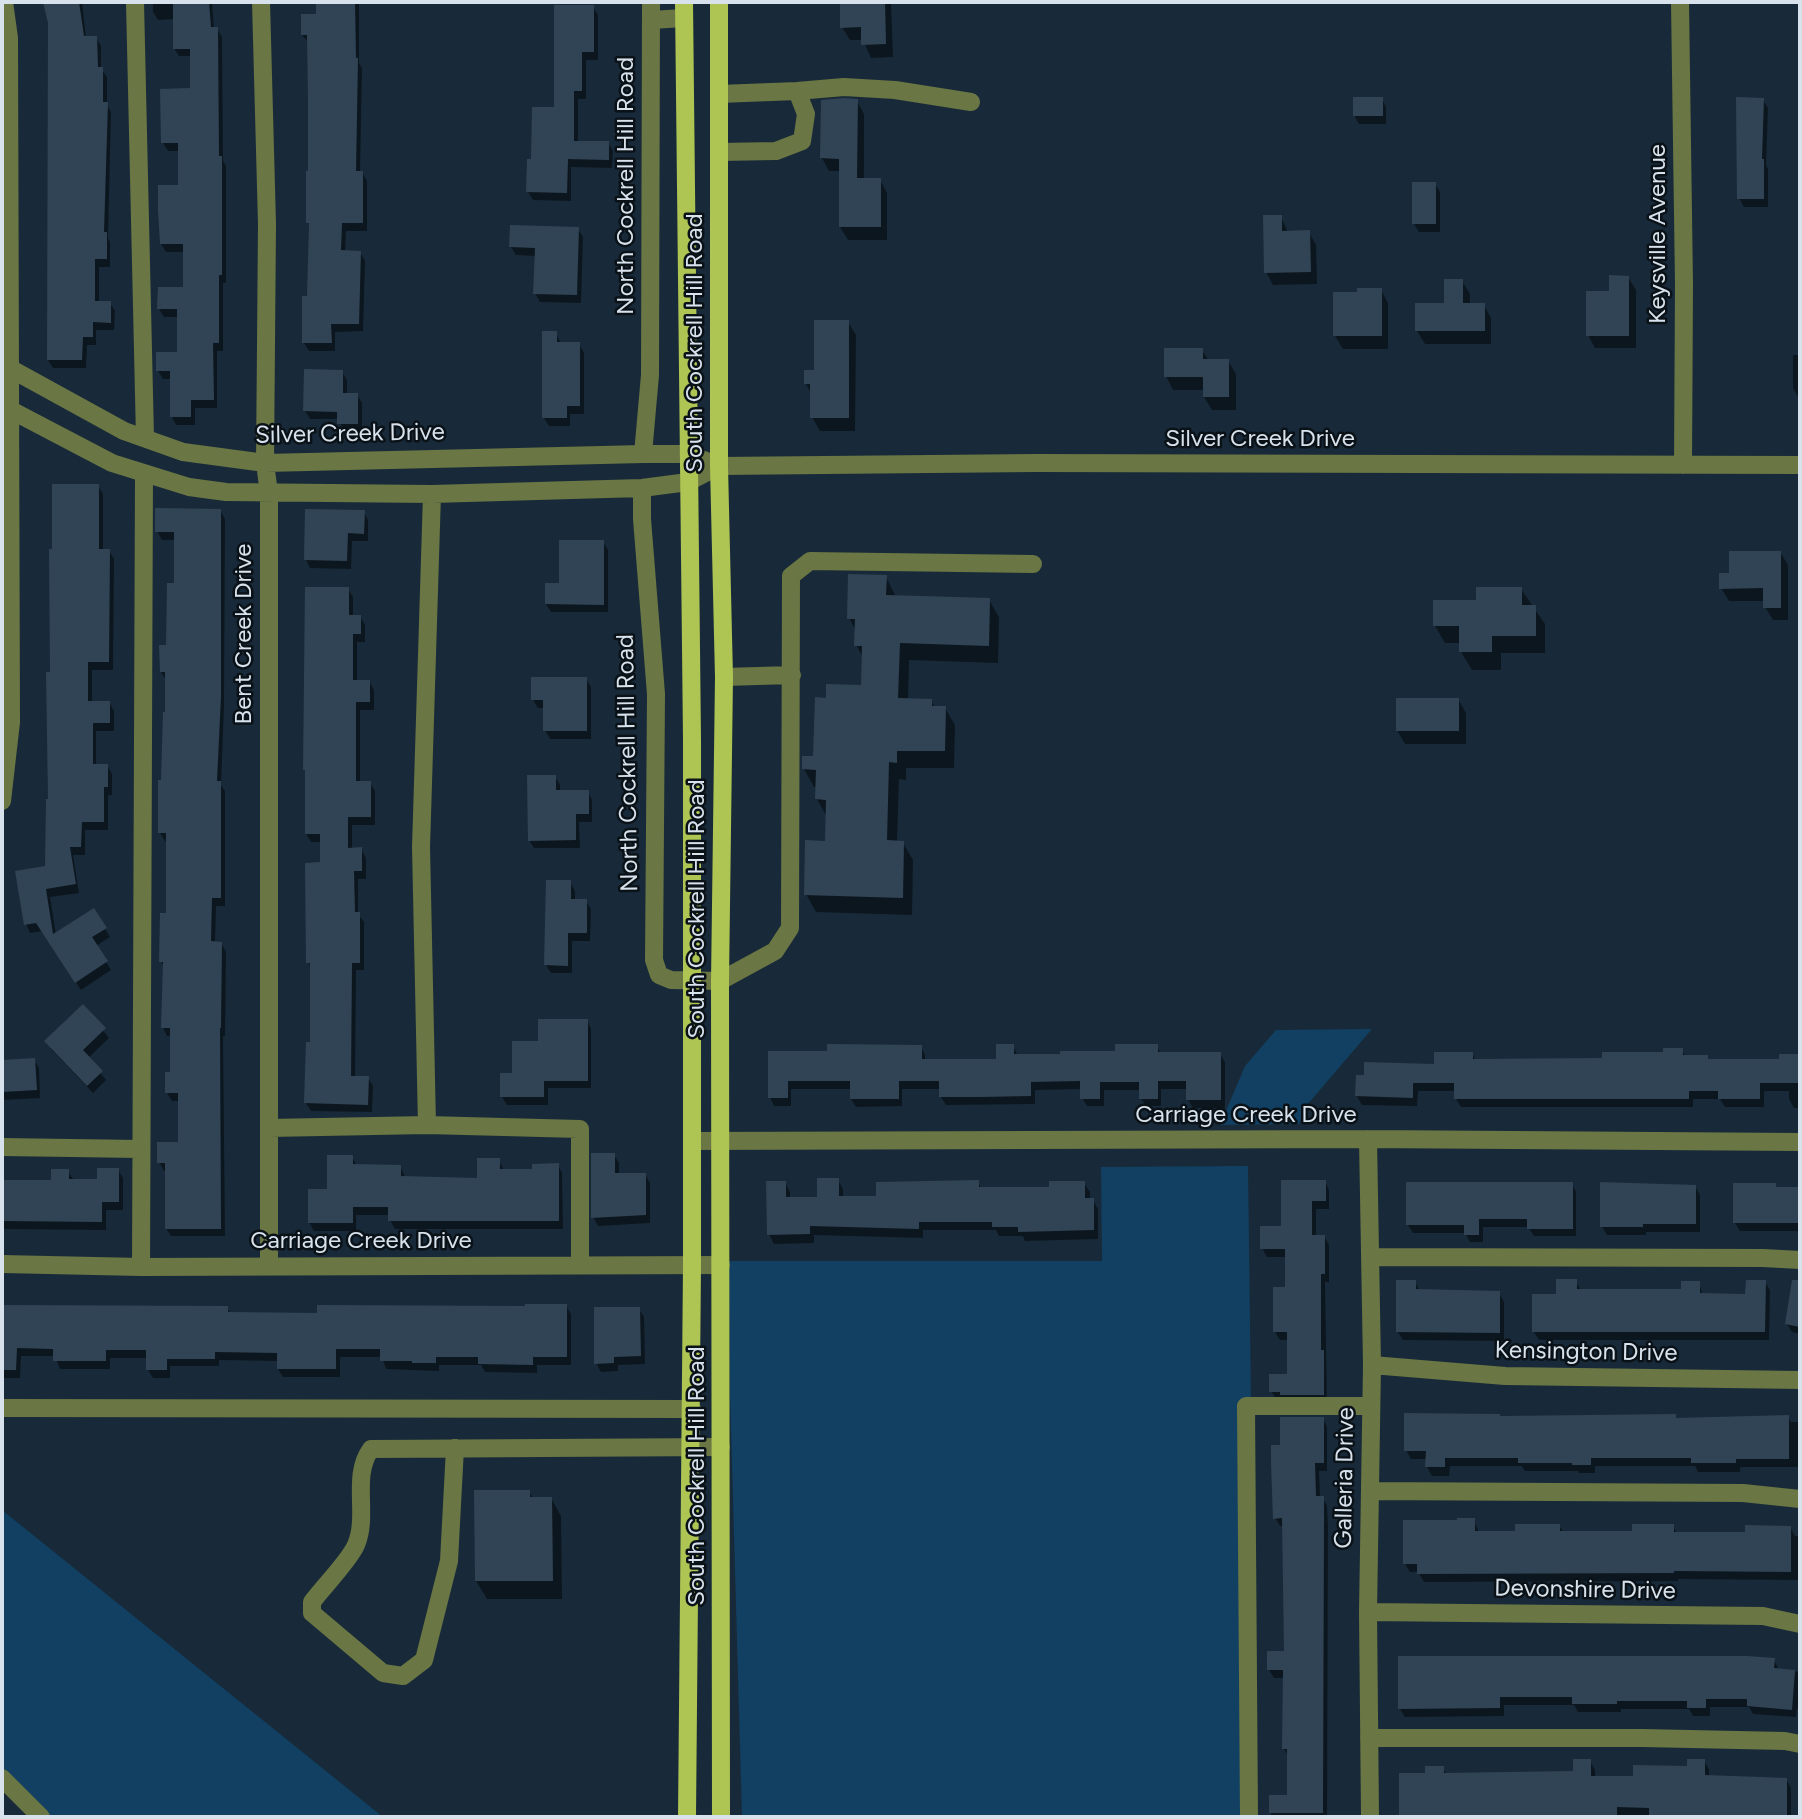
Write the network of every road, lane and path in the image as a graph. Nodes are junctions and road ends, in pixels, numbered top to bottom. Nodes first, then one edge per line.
1 (4, 2) edge
2 (135, 2) edge
3 (261, 2) edge
4 (719, 2) edge
5 (1680, 2) edge
6 (684, 10) edge
7 (651, 11) edge
8 (797, 91) junction
9 (719, 94) junction
10 (971, 102) dead end
11 (719, 152) junction
12 (5, 366) edge
13 (6, 408) edge
14 (145, 438) junction
15 (643, 454) junction
16 (688, 454) junction
17 (265, 463) junction
18 (1683, 465) junction
19 (1800, 465) edge
20 (719, 466) junction
21 (144, 474) junction
22 (688, 482) junction
23 (642, 488) junction
24 (269, 493) junction
25 (432, 494) junction
26 (1033, 564) dead end
27 (792, 675) junction
28 (724, 677) junction
29 (2, 800) edge
30 (692, 981) junction
31 (720, 981) junction
32 (427, 1125) junction
33 (269, 1128) junction
34 (1368, 1139) junction
35 (692, 1141) junction
36 (721, 1141) junction
37 (1800, 1142) edge
38 (2, 1147) edge
39 (140, 1149) junction
40 (1370, 1257) junction
41 (1800, 1261) edge
42 (2, 1264) edge
43 (580, 1265) junction
44 (692, 1265) junction
45 (721, 1265) junction
46 (269, 1266) junction
47 (141, 1267) junction
48 (1372, 1365) junction
49 (1800, 1380) edge
50 (1371, 1406) junction
51 (2, 1408) edge
52 (692, 1409) junction
53 (721, 1447) junction
54 (455, 1448) junction
55 (691, 1448) junction
56 (1370, 1491) junction
57 (1800, 1499) edge
58 (1368, 1612) junction
59 (1800, 1624) edge
60 (1369, 1738) junction
61 (1800, 1744) edge
62 (2, 1778) edge
63 (41, 1817) edge
64 (687, 1817) edge
65 (721, 1817) edge
66 (1250, 1817) edge
67 (1370, 1817) edge

1 - 12 street
2 - 14 street
3 - 17 street, Bent Creek Drive
4 - 9 main road, South Cockrell Hill Road
5 - 18 street, Keysville Avenue
6 - 7 street
6 - 16 main road, South Cockrell Hill Road
7 - 15 street, North Cockrell Hill Road
8 - 9 street
8 - 10 street
8 - 11 street
9 - 11 main road, South Cockrell Hill Road
11 - 20 main road, South Cockrell Hill Road
12 - 13 street
12 - 14 street, Silver Creek Drive
13 - 21 street, Silver Creek Drive
13 - 29 street
14 - 17 street, Silver Creek Drive
15 - 16 street, Silver Creek Drive
15 - 17 street, Silver Creek Drive
16 - 20 street, Silver Creek Drive
16 - 22 main road, South Cockrell Hill Road
17 - 24 street, Bent Creek Drive
18 - 19 street, Silver Creek Drive
18 - 20 street, Silver Creek Drive
20 - 22 street, Silver Creek Drive
20 - 28 main road, South Cockrell Hill Road
21 - 24 street, Silver Creek Drive
21 - 39 street
22 - 23 street, Silver Creek Drive
22 - 30 main road, South Cockrell Hill Road
23 - 25 street, Silver Creek Drive
23 - 30 street, North Cockrell Hill Road
24 - 25 street, Silver Creek Drive
24 - 33 street, Bent Creek Drive
25 - 32 street
26 - 27 street
27 - 28 street
27 - 31 street
28 - 31 main road, South Cockrell Hill Road
30 - 31 street, North Cockrell Hill Road
30 - 35 main road, South Cockrell Hill Road
31 - 36 main road, South Cockrell Hill Road
32 - 33 street
32 - 43 street
33 - 46 street, Bent Creek Drive
34 - 36 street, Carriage Creek Drive
34 - 37 street, Carriage Creek Drive
34 - 40 street, Galleria Drive
35 - 36 street, Carriage Creek Drive
35 - 44 main road, South Cockrell Hill Road
36 - 45 main road, South Cockrell Hill Road
38 - 39 street
39 - 47 street
40 - 41 street
40 - 48 street, Galleria Drive
42 - 47 street, Carriage Creek Drive
43 - 44 street, Carriage Creek Drive
43 - 46 street, Carriage Creek Drive
44 - 45 street, Carriage Creek Drive
44 - 52 main road, South Cockrell Hill Road
45 - 53 main road, South Cockrell Hill Road
46 - 47 street, Carriage Creek Drive
48 - 49 street, Kensington Drive
48 - 50 street, Galleria Drive
50 - 56 street, Galleria Drive
50 - 66 street
51 - 52 street
52 - 55 main road, South Cockrell Hill Road
53 - 55 street
53 - 65 main road, South Cockrell Hill Road
54 - 54 street
54 - 55 street
55 - 64 main road, South Cockrell Hill Road
56 - 57 street
56 - 58 street, Galleria Drive
58 - 59 street, Devonshire Drive
58 - 60 street, Galleria Drive
60 - 61 street
60 - 67 street, Galleria Drive
62 - 63 street

